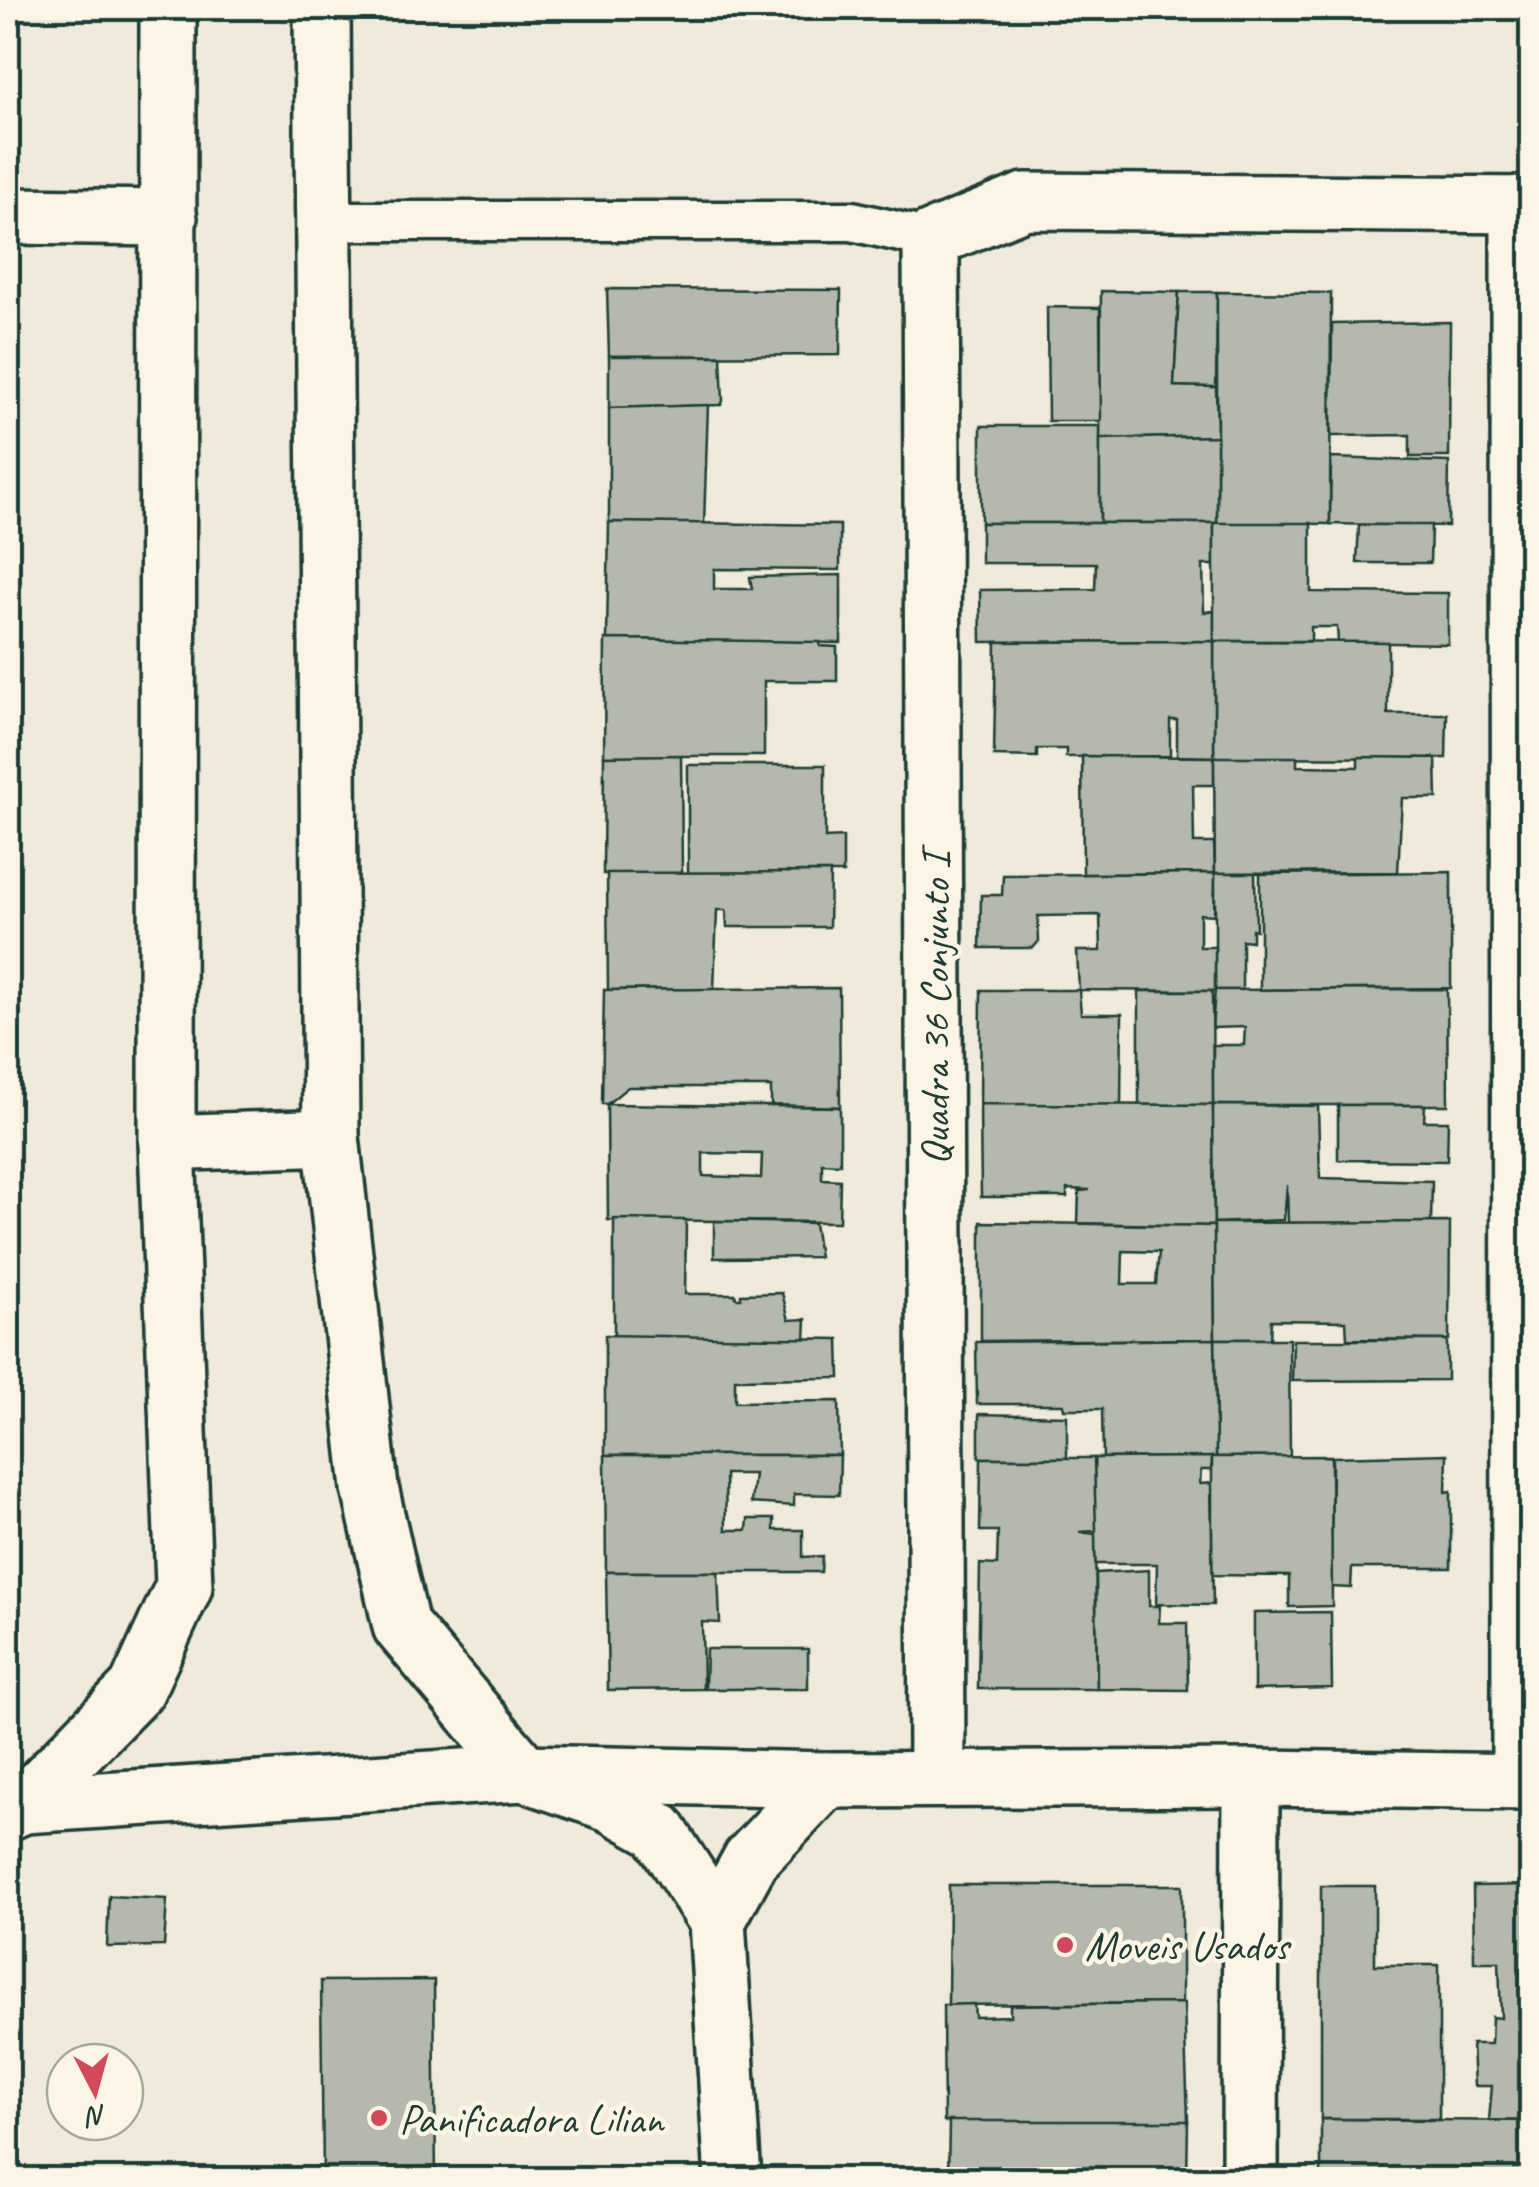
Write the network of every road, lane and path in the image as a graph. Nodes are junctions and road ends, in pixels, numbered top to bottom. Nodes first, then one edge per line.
1 (168, 8) edge
2 (322, 8) edge
3 (1525, 204) edge
4 (8, 216) edge
5 (168, 218) junction
6 (322, 221) junction
7 (931, 239) junction
8 (330, 1137) junction
9 (166, 1143) junction
10 (524, 1773) junction
11 (1251, 1778) junction
12 (937, 1779) junction
13 (826, 1780) junction
14 (1526, 1782) edge
15 (12, 1807) edge
16 (717, 1921) junction
17 (733, 2180) edge
18 (1250, 2180) edge

1 - 5 street
2 - 6 street
3 - 7 street
3 - 14 street
4 - 5 street
5 - 9 street
6 - 7 lane
6 - 8 street
7 - 12 street, Quadra 36 Conjunto I
8 - 9 street
8 - 10 street
9 - 15 street
10 - 13 street
10 - 15 street
10 - 16 street
11 - 12 street
11 - 14 street
11 - 18 street
12 - 13 street
13 - 16 street
16 - 17 street

